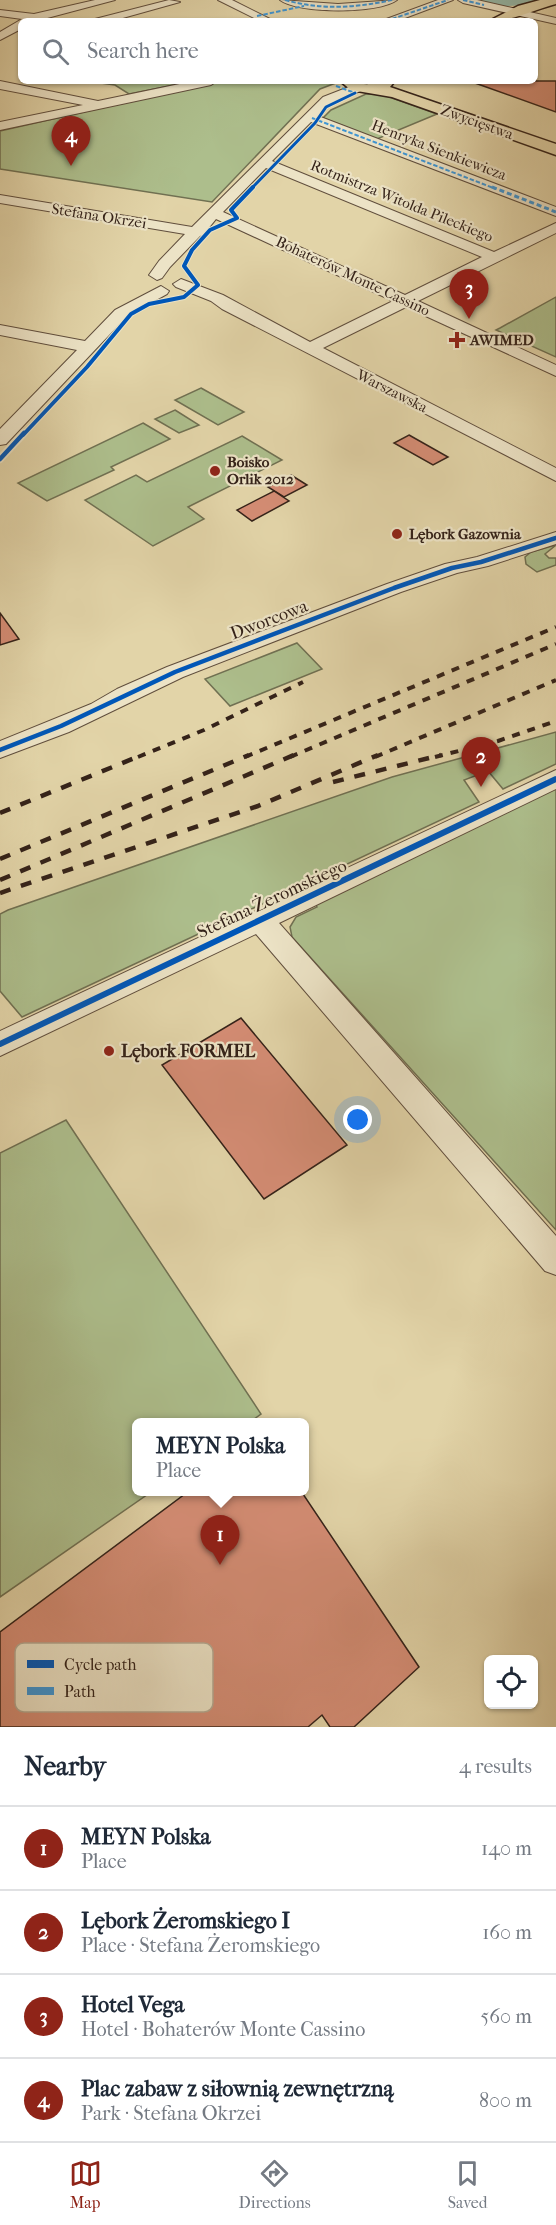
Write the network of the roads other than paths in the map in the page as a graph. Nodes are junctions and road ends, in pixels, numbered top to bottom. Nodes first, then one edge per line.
1 (110, 0) edge
2 (225, 0) edge
3 (285, 0) edge
4 (392, 0) edge
5 (448, 0) edge
6 (463, 0) edge
7 (174, 1) edge
8 (555, 1) edge
9 (303, 6) junction
10 (0, 13) edge
11 (257, 16) junction
12 (515, 16) edge
13 (24, 18) edge
14 (33, 18) edge
15 (110, 18) edge
16 (261, 18) edge
17 (395, 18) edge
18 (531, 18) edge
19 (538, 19) edge
20 (556, 21) edge
21 (197, 84) edge
22 (0, 85) edge
23 (372, 86) edge
24 (98, 105) junction
25 (310, 117) junction
26 (0, 126) edge
27 (297, 128) junction
28 (556, 150) edge
29 (264, 162) junction
30 (0, 199) edge
31 (556, 212) edge
32 (214, 214) junction
33 (556, 227) edge
34 (198, 232) junction
35 (494, 257) junction
36 (165, 284) junction
37 (406, 301) junction
38 (0, 330) edge
39 (88, 347) junction
40 (310, 348) junction
41 (556, 371) edge
42 (0, 440) edge
43 (556, 475) edge
44 (556, 538) edge
45 (0, 750) edge
46 (556, 779) edge
47 (261, 921) junction
48 (0, 1044) edge
49 (556, 1260) edge

1 - 14 street
2 - 11 street
3 - 9 street
4 - 9 street
5 - 17 street
6 - 12 street
7 - 15 street
8 - 12 main road
9 - 11 street
10 - 13 street
11 - 16 street
12 - 18 street
19 - 20 street
21 - 24 street
22 - 24 street
23 - 25 street
23 - 27 street
23 - 28 main road, Zwycięstwa
24 - 26 street
25 - 27 street
25 - 31 street, Henryka Sienkiewicza
27 - 29 street
29 - 32 street
29 - 35 street, Rotmistrza Witolda Pileckiego
30 - 34 street, Stefana Okrzei
32 - 34 street
32 - 37 street, Bohaterów Monte Cassino
33 - 35 street
34 - 36 street
35 - 37 street
36 - 39 street
36 - 40 street, Warszawska
37 - 40 street
37 - 41 street, Bohaterów Monte Cassino
38 - 39 street
39 - 42 street
40 - 43 street, Warszawska
44 - 45 street, Dworcowa
46 - 47 street, Stefana Żeromskiego
47 - 48 street, Stefana Żeromskiego
47 - 49 street

